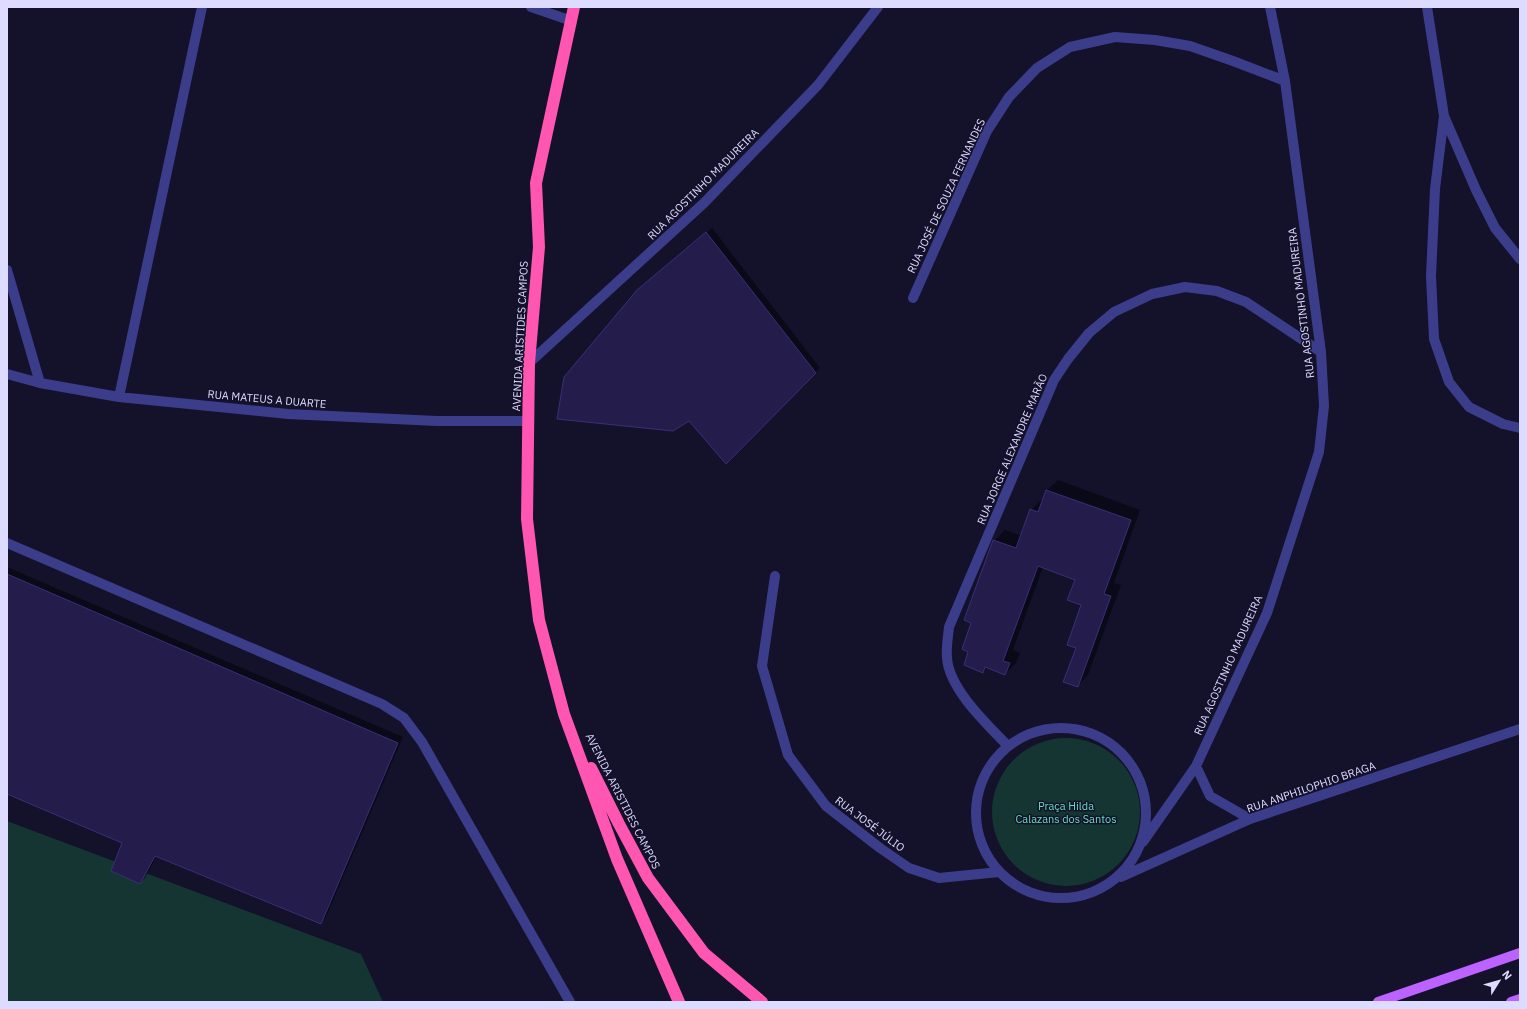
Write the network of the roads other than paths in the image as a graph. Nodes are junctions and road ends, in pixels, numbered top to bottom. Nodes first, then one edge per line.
1 (202, 7) edge
2 (531, 7) edge
3 (574, 7) edge
4 (878, 7) edge
5 (1270, 7) edge
6 (1427, 7) edge
7 (572, 21) junction
8 (1285, 81) junction
9 (1444, 116) junction
10 (1520, 259) edge
11 (7, 270) edge
12 (912, 298) dead end
13 (1321, 352) junction
14 (530, 363) junction
15 (7, 374) edge
16 (40, 383) junction
17 (119, 397) junction
18 (529, 421) junction
19 (1520, 428) edge
20 (7, 543) edge
21 (775, 576) dead end
22 (564, 714) junction
23 (1520, 729) edge
24 (1008, 746) junction
25 (1196, 766) junction
26 (1250, 820) junction
27 (1140, 846) junction
28 (999, 872) junction
29 (1115, 880) junction
30 (1520, 953) edge
31 (1520, 999) edge
32 (570, 1002) edge
33 (679, 1002) edge
34 (762, 1002) edge
35 (1378, 1002) edge
36 (1511, 1002) edge

1 - 17 street
2 - 7 street
3 - 7 highway, AVENIDA ARISTIDES CAMPOS
4 - 14 street, RUA AGOSTINHO MADUREIRA
5 - 8 street, RUA AGOSTINHO MADUREIRA
6 - 9 street
7 - 14 highway, AVENIDA ARISTIDES CAMPOS
8 - 12 street, RUA JOSÉ DE SOUZA FERNANDES
8 - 13 street, RUA AGOSTINHO MADUREIRA
9 - 10 street
9 - 19 street
11 - 16 street
13 - 24 street, RUA JORGE ALEXANDRE MARÃO
13 - 25 street, RUA AGOSTINHO MADUREIRA
14 - 18 highway, AVENIDA ARISTIDES CAMPOS
15 - 16 street, RUA MATEUS A DUARTE
16 - 17 street, RUA MATEUS A DUARTE
17 - 18 street, RUA MATEUS A DUARTE
18 - 22 highway, AVENIDA ARISTIDES CAMPOS
20 - 32 street
21 - 28 street, RUA JOSÉ JÚLIO
22 - 33 highway, AVENIDA ARISTIDES CAMPOS
22 - 34 highway, AVENIDA ARISTIDES CAMPOS
23 - 26 street, RUA ANPHILOPHIO BRAGA
24 - 27 street
24 - 28 street
25 - 26 street
25 - 27 street, RUA AGOSTINHO MADUREIRA
26 - 29 street, RUA ANPHILOPHIO BRAGA
27 - 29 street
28 - 29 street
30 - 35 main road
31 - 36 main road

